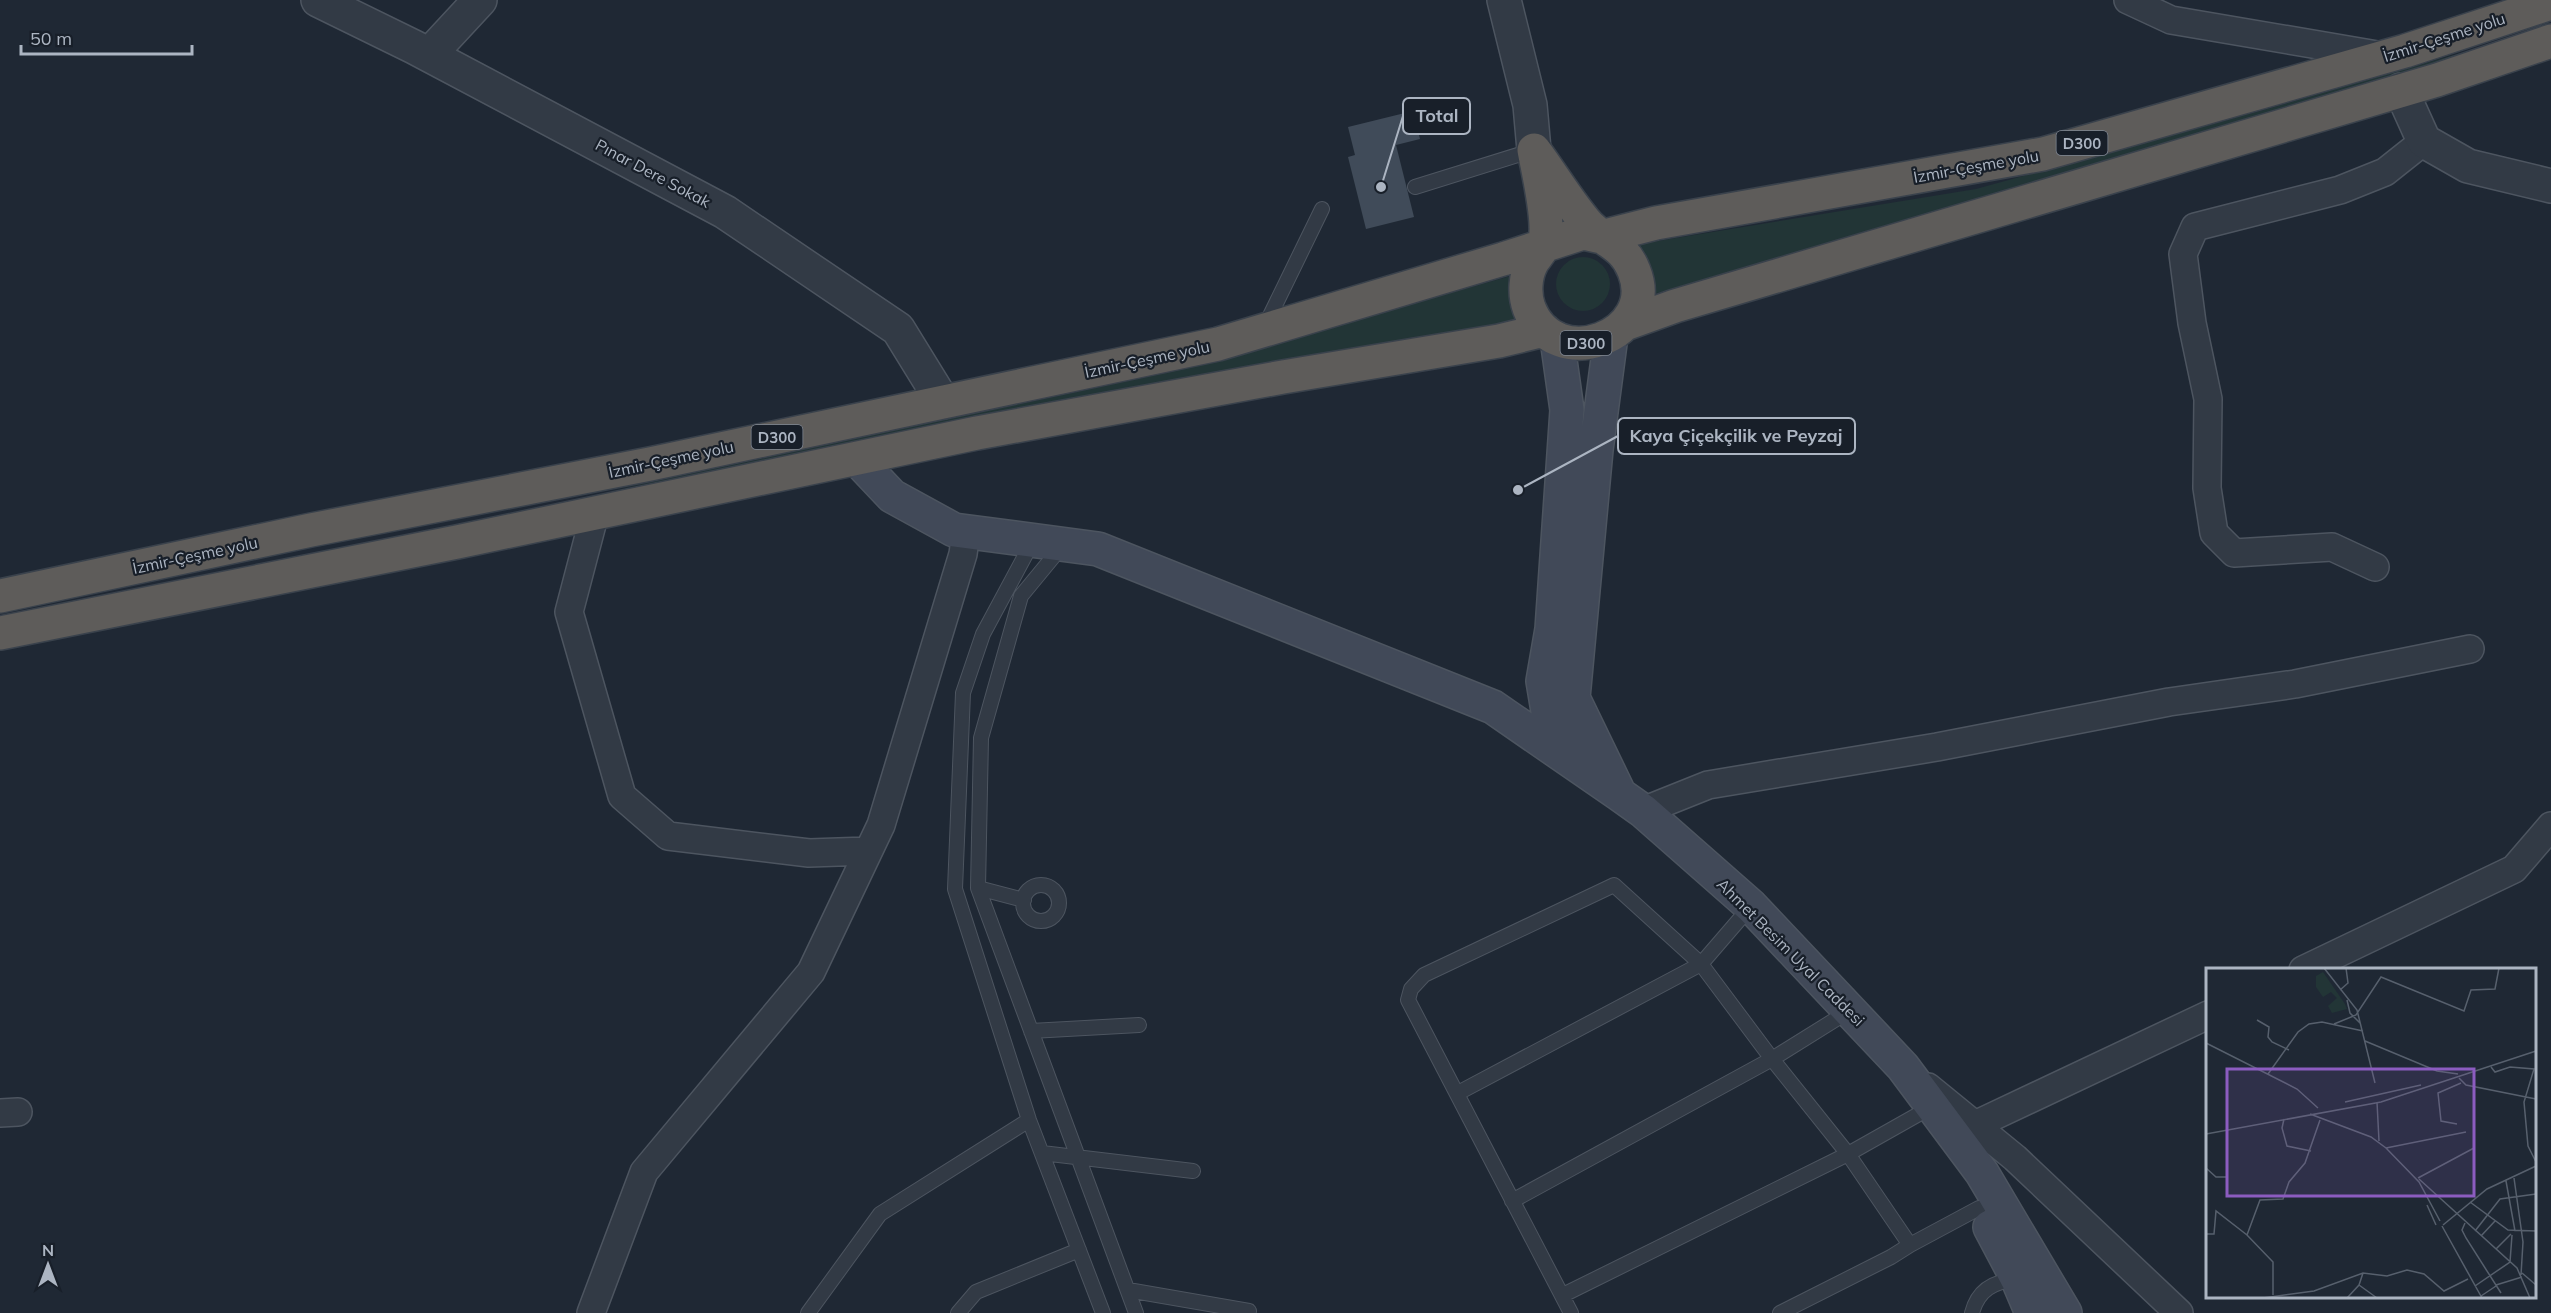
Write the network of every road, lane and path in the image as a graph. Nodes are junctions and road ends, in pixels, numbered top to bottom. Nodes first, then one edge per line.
1 (318, 0) edge
2 (480, 0) edge
3 (1504, 0) edge
4 (2128, 0) edge
5 (2551, 3) edge
6 (2551, 41) edge
7 (429, 55) junction
8 (2384, 57) junction
9 (2401, 90) junction
10 (2424, 141) junction
11 (1534, 150) junction
12 (2551, 186) edge
13 (1415, 187) dead end
14 (1322, 209) dead end
15 (1601, 237) junction
16 (1545, 244) junction
17 (1263, 330) junction
18 (1618, 330) junction
19 (1550, 334) junction
20 (944, 402) junction
21 (856, 459) junction
22 (595, 513) junction
23 (966, 532) junction
24 (1048, 543) junction
25 (2375, 567) dead end
26 (0, 596) edge
27 (0, 633) edge
28 (2470, 649) dead end
29 (1631, 803) junction
30 (2551, 826) edge
31 (868, 852) junction
32 (978, 888) junction
33 (1024, 900) dead end
34 (1751, 906) junction
35 (1701, 964) junction
36 (2305, 968) edge
37 (1850, 1011) junction
38 (2206, 1016) edge
39 (1139, 1025) dead end
40 (1031, 1031) junction
41 (1772, 1059) junction
42 (1903, 1067) junction
43 (1458, 1093) junction
44 (1926, 1110) junction
45 (1029, 1120) junction
46 (1975, 1125) junction
47 (1042, 1153) junction
48 (1848, 1154) junction
49 (1078, 1156) junction
50 (1192, 1172) dead end
51 (1512, 1201) junction
52 (1979, 1208) junction
53 (1910, 1245) junction
54 (1079, 1250) junction
55 (2018, 1280) junction
56 (1128, 1290) junction
57 (1563, 1295) junction
58 (1249, 1311) dead end
59 (591, 1313) edge
60 (808, 1313) edge
61 (958, 1313) edge
62 (1103, 1313) edge
63 (1136, 1313) edge
64 (1571, 1313) edge
65 (1780, 1313) edge
66 (1972, 1313) edge
67 (2032, 1313) edge
68 (2065, 1313) edge
69 (2179, 1313) edge

1 - 7 street, Pınar Dere Sokak
2 - 7 street
3 - 11 street
4 - 8 street
5 - 8 highway, İzmir-Çeşme yolu / D300
6 - 9 highway, D300
7 - 20 street, Pınar Dere Sokak
8 - 15 highway, İzmir-Çeşme yolu / D300
9 - 10 street
9 - 18 highway, D300
10 - 12 street
10 - 25 street
11 - 13 lane
11 - 15 highway
11 - 16 highway
14 - 17 lane
15 - 16 highway, D300
15 - 18 highway
16 - 17 highway, İzmir-Çeşme yolu / D300
16 - 19 highway
17 - 20 highway, İzmir-Çeşme yolu / D300
18 - 19 highway, D300
18 - 29 main road
19 - 21 highway, D300
19 - 29 main road
20 - 26 highway, İzmir-Çeşme yolu / D300
21 - 22 highway, D300
21 - 23 main road
22 - 27 highway, D300
22 - 31 street
23 - 24 main road
23 - 31 street
24 - 29 main road
24 - 32 lane
24 - 45 lane
28 - 29 street
29 - 34 main road, Ahmet Besim Uyal Caddesi
30 - 36 street
31 - 59 street
32 - 33 lane
32 - 40 lane
34 - 35 lane
34 - 37 main road, Ahmet Besim Uyal Caddesi
35 - 41 lane
35 - 43 lane
35 - 43 lane
37 - 41 lane
37 - 42 main road, Ahmet Besim Uyal Caddesi
38 - 46 street
39 - 40 lane
40 - 49 lane
41 - 48 lane
41 - 51 lane
42 - 44 main road, Ahmet Besim Uyal Caddesi
42 - 46 street
42 - 68 main road, Ahmet Besim Uyal Caddesi
43 - 51 lane
44 - 48 lane
44 - 52 main road, Ahmet Besim Uyal Caddesi
45 - 47 lane
45 - 60 lane
46 - 69 street
47 - 49 lane
47 - 54 lane
48 - 53 lane
48 - 57 lane
49 - 50 lane
49 - 56 lane
51 - 57 lane
52 - 53 lane
52 - 55 main road, Ahmet Besim Uyal Caddesi
53 - 65 lane
54 - 61 lane
54 - 62 lane
55 - 66 lane
55 - 67 main road, Ahmet Besim Uyal Caddesi
56 - 58 lane
56 - 63 lane
57 - 64 lane

